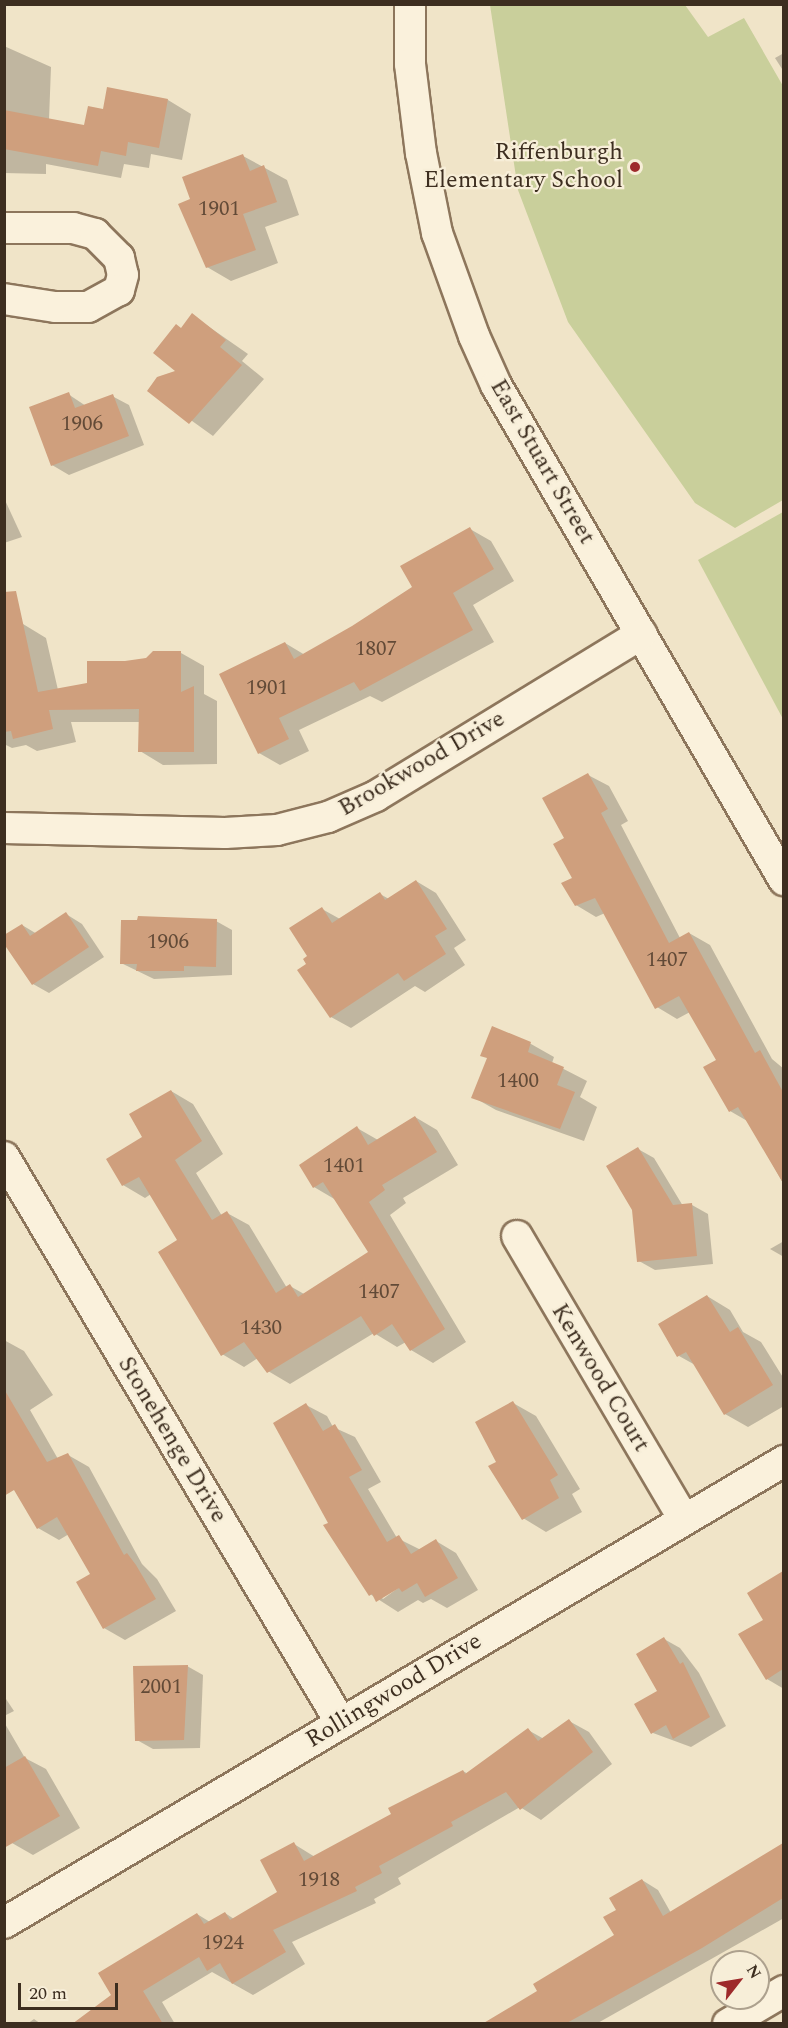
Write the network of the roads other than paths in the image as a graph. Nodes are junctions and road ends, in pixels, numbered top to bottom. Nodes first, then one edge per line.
1 (410, 4) edge
2 (4, 228) edge
3 (4, 299) edge
4 (640, 634) junction
5 (4, 828) edge
6 (783, 880) edge
7 (4, 1157) edge
8 (517, 1236) dead end
9 (783, 1461) edge
10 (684, 1519) junction
11 (341, 1723) junction
12 (4, 1923) edge
13 (783, 1991) edge
14 (728, 2024) edge

1 - 4 street, East Stuart Street
2 - 3 street
4 - 5 street, Brookwood Drive
4 - 6 street, East Stuart Street
7 - 11 street, Stonehenge Drive
8 - 10 street, Kenwood Court
9 - 10 street, Rollingwood Drive
10 - 11 street, Rollingwood Drive
11 - 12 street, Rollingwood Drive
13 - 14 street

